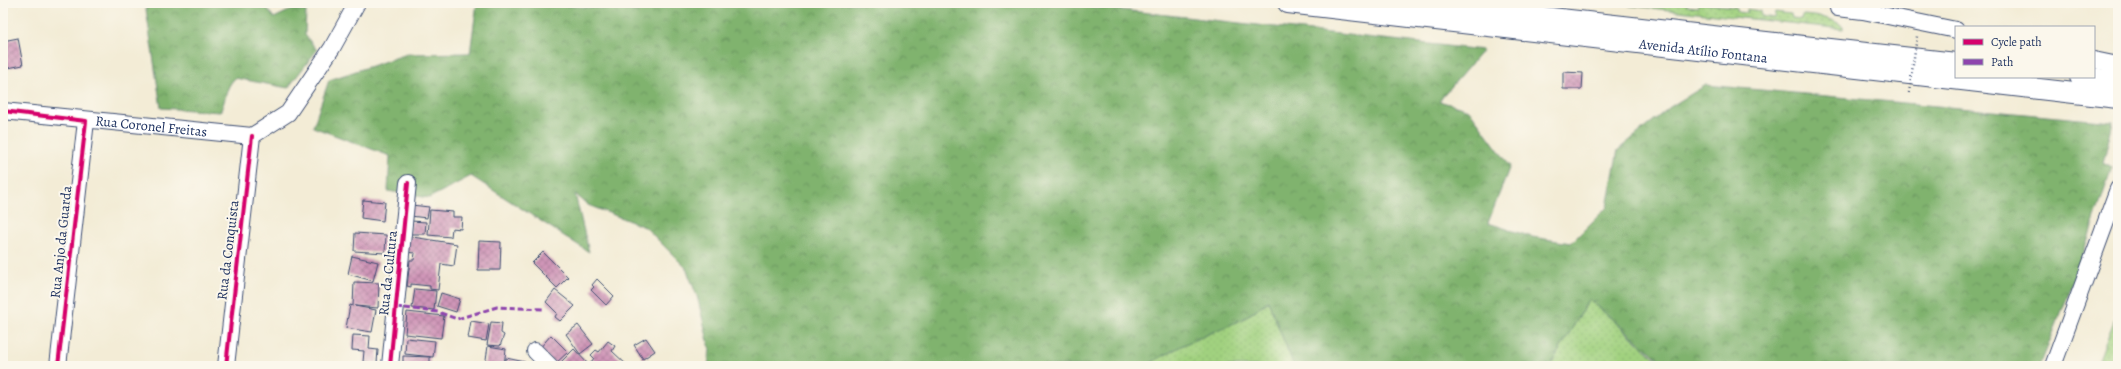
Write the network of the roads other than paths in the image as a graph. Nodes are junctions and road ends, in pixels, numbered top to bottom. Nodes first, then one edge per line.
1 (357, 3) edge
2 (1288, 3) edge
3 (1417, 3) edge
4 (1837, 3) edge
5 (1955, 30) edge
6 (2095, 60) edge
7 (1955, 63) edge
8 (2118, 65) edge
9 (2090, 78) edge
10 (2118, 81) edge
11 (2118, 98) edge
12 (3, 111) edge
13 (86, 121) junction
14 (252, 136) junction
15 (408, 183) dead end
16 (2118, 189) edge
17 (535, 351) dead end
18 (58, 366) edge
19 (226, 366) edge
20 (390, 366) edge
21 (550, 366) edge
22 (2053, 366) edge

1 - 14 street
2 - 11 main road, Avenida Atílio Fontana
3 - 7 main road, Avenida Atílio Fontana
4 - 5 street
6 - 8 street
9 - 10 main road
12 - 13 street, Rua Coronel Freitas
13 - 14 street, Rua Coronel Freitas
13 - 18 street, Rua Anjo da Guarda
14 - 19 street, Rua da Conquista
15 - 20 street, Rua da Cultura
16 - 22 street
17 - 21 street

